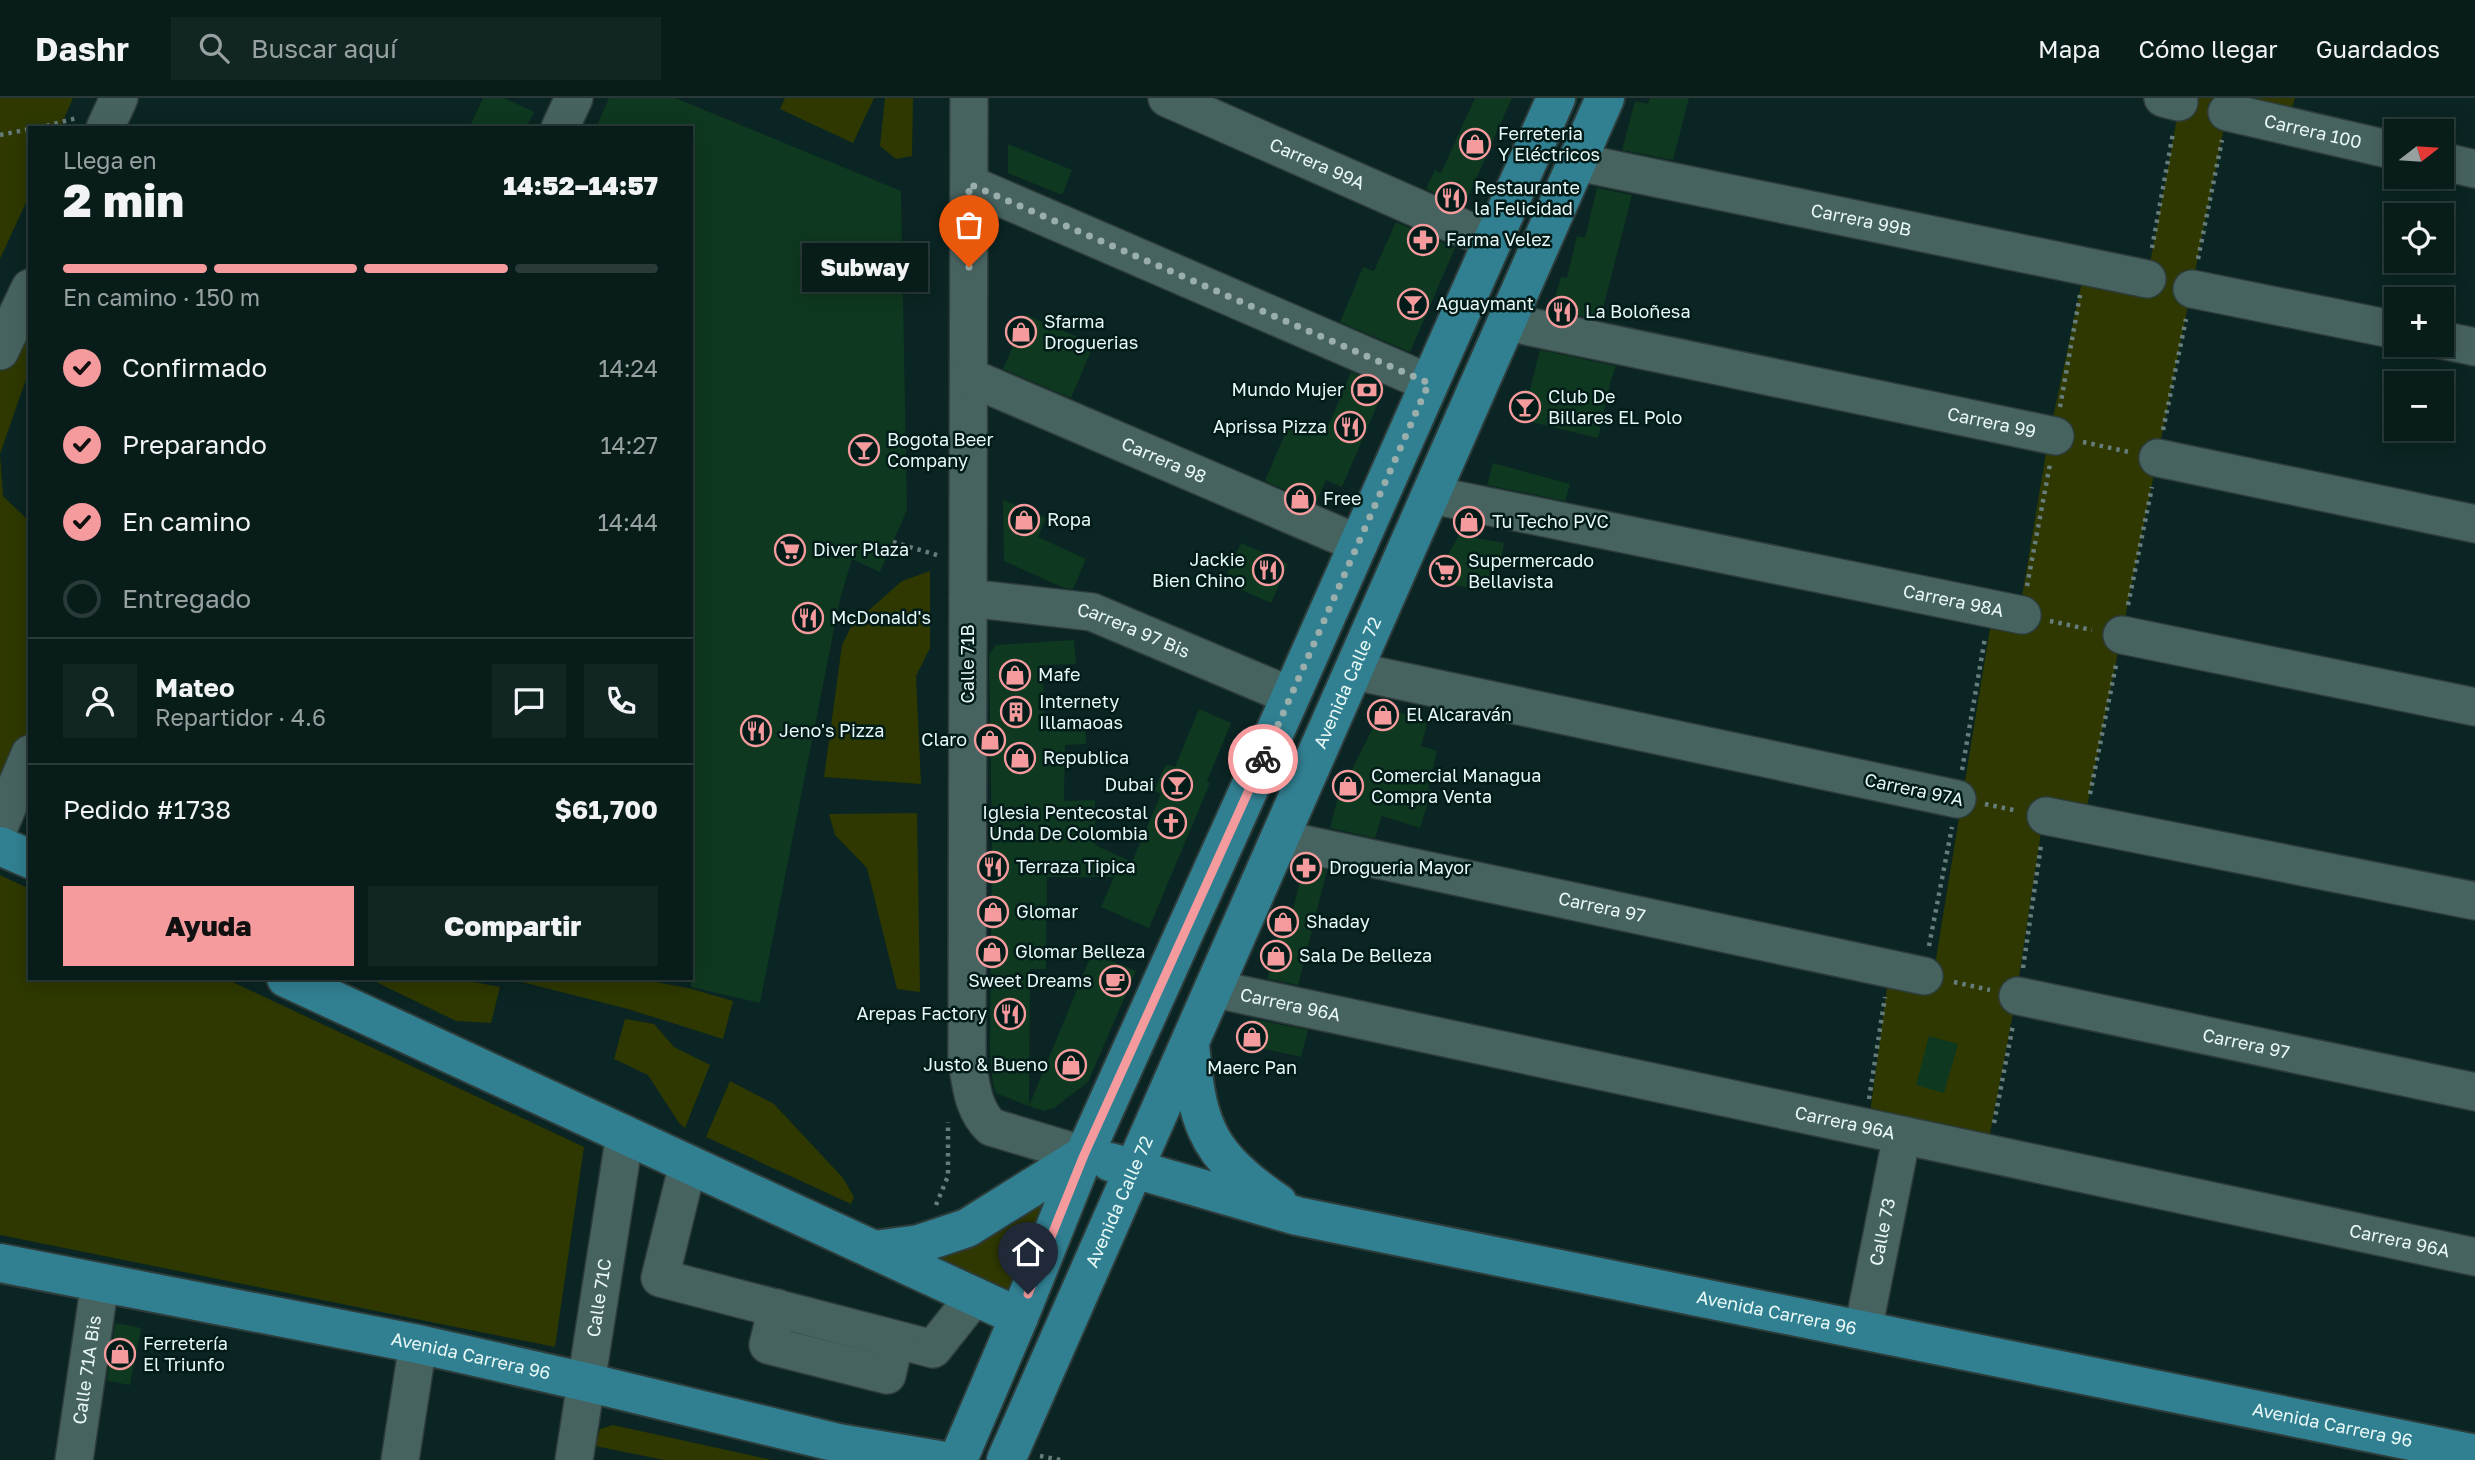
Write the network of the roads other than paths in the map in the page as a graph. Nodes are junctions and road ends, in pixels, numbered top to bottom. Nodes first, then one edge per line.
1 (119, 98) edge
2 (969, 98) edge
3 (1167, 98) edge
4 (1556, 98) edge
5 (1605, 98) edge
6 (2227, 112) road end
7 (106, 126) edge
8 (2384, 148) edge
9 (1577, 162) junction
10 (2454, 164) edge
11 (2475, 169) edge
12 (969, 184) junction
13 (1469, 231) dead end
14 (2147, 279) road end
15 (2192, 289) road end
16 (28, 292) edge
17 (1507, 322) junction
18 (2384, 328) edge
19 (2454, 342) edge
20 (2475, 346) edge
21 (0, 351) edge
22 (969, 377) junction
23 (1429, 383) junction
24 (2055, 436) road end
25 (2158, 458) road end
26 (1432, 495) junction
27 (2475, 524) edge
28 (1359, 544) junction
29 (968, 581) junction
30 (2022, 615) road end
31 (2122, 635) road end
32 (1354, 671) junction
33 (1291, 696) junction
34 (2475, 707) edge
35 (28, 759) edge
36 (1957, 799) road end
37 (2046, 816) road end
38 (0, 825) edge
39 (1280, 839) junction
40 (0, 846) edge
41 (28, 858) edge
42 (2475, 901) edge
43 (1906, 972) road end
44 (290, 980) edge
45 (1215, 989) junction
46 (2018, 996) road end
47 (1190, 1045) junction
48 (2475, 1092) edge
49 (625, 1135) junction
50 (1902, 1135) junction
51 (1084, 1155) junction
52 (688, 1164) junction
53 (1134, 1169) junction
54 (1297, 1216) junction
55 (874, 1250) junction
56 (2475, 1257) edge
57 (0, 1263) edge
58 (100, 1282) junction
59 (975, 1297) junction
60 (1019, 1317) junction
61 (1863, 1330) junction
62 (418, 1344) junction
63 (586, 1381) junction
64 (849, 1451) edge
65 (2475, 1454) edge
66 (74, 1460) edge
67 (401, 1460) edge
68 (574, 1460) edge
69 (939, 1460) edge
70 (958, 1460) edge
71 (1006, 1460) edge

1 - 7 street
2 - 12 street, Calle 71B
3 - 13 street, Carrera 99A
4 - 23 main road
5 - 9 main road, Avenida Calle 72
6 - 8 street, Carrera 100
9 - 14 street, Carrera 99B
9 - 17 main road, Avenida Calle 72
10 - 11 street
12 - 22 street, Calle 71B
12 - 23 street
15 - 18 street
16 - 21 street
17 - 24 street, Carrera 99
17 - 26 main road, Avenida Calle 72
19 - 20 street
22 - 28 street, Carrera 98
22 - 29 street, Calle 71B
23 - 28 main road
25 - 27 street
26 - 30 street, Carrera 98A
26 - 32 main road, Avenida Calle 72
28 - 33 main road
29 - 33 street, Carrera 97 Bis
29 - 51 street, Calle 71B
31 - 34 street
32 - 36 street, Carrera 97A
32 - 39 main road, Avenida Calle 72
33 - 51 main road
35 - 38 street
37 - 42 street
39 - 43 street, Carrera 97
39 - 45 main road, Avenida Calle 72
40 - 41 main road
44 - 49 main road
45 - 47 main road, Avenida Calle 72
45 - 50 street, Carrera 96A
46 - 48 street, Carrera 97
47 - 53 main road, Avenida Calle 72
47 - 54 main road
49 - 52 main road
49 - 63 street, Calle 71C
50 - 56 street, Carrera 96A
50 - 61 street, Calle 73
51 - 53 main road, Avenida Carrera 96
51 - 55 main road
51 - 60 main road
52 - 55 main road
52 - 59 street
53 - 54 main road, Avenida Carrera 96
53 - 71 main road, Avenida Calle 72
54 - 61 main road, Avenida Carrera 96
55 - 59 main road
57 - 58 main road, Avenida Carrera 96
58 - 62 main road, Avenida Carrera 96
58 - 66 street, Calle 71A Bis
59 - 60 main road
60 - 70 main road
61 - 65 main road, Avenida Carrera 96
62 - 63 main road, Avenida Carrera 96
62 - 67 street
63 - 64 main road, Avenida Carrera 96
63 - 68 street, Calle 71C
64 - 69 main road, Avenida Carrera 96

